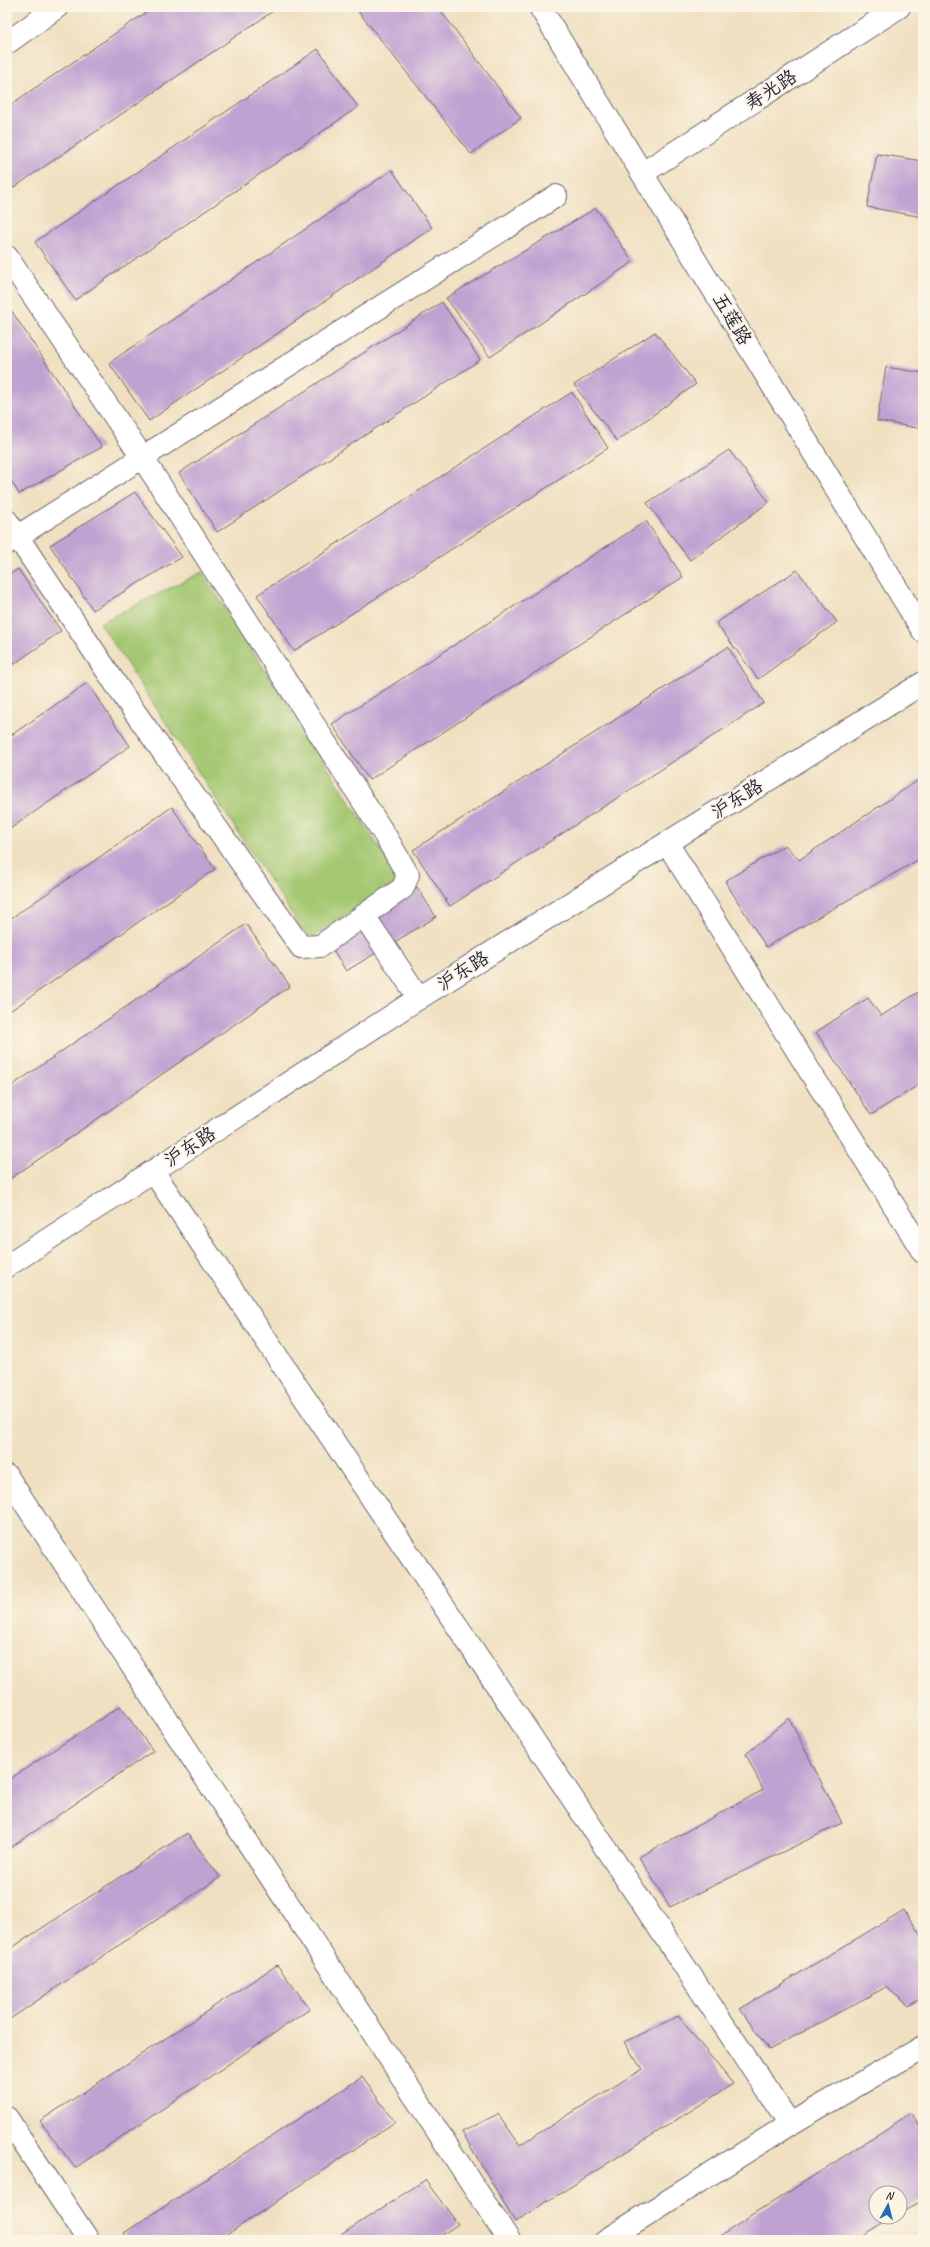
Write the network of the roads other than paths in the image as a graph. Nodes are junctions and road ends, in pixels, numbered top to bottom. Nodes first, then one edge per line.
1 (57, 7) edge
2 (540, 7) edge
3 (899, 7) edge
4 (7, 43) edge
5 (643, 173) junction
6 (556, 196) dead end
7 (7, 257) edge
8 (142, 457) junction
9 (10, 534) edge
10 (923, 631) edge
11 (923, 683) edge
12 (667, 843) junction
13 (364, 916) junction
14 (419, 998) junction
15 (153, 1171) junction
16 (923, 1252) edge
17 (7, 1266) edge
18 (7, 1476) edge
19 (923, 2047) edge
20 (7, 2118) edge
21 (790, 2124) junction
22 (88, 2240) edge
23 (509, 2240) edge
24 (606, 2240) edge

1 - 4 street
2 - 5 street, 五莲路
3 - 5 street, 寿光路
5 - 10 street, 五莲路
6 - 8 street
7 - 8 street
8 - 9 street
8 - 13 street
9 - 13 street
11 - 12 street, 沪东路
12 - 14 street, 沪东路
12 - 16 street
13 - 14 street
14 - 15 street, 沪东路
15 - 17 street, 沪东路
15 - 21 street
18 - 23 street
19 - 21 street
20 - 22 street
21 - 24 street

